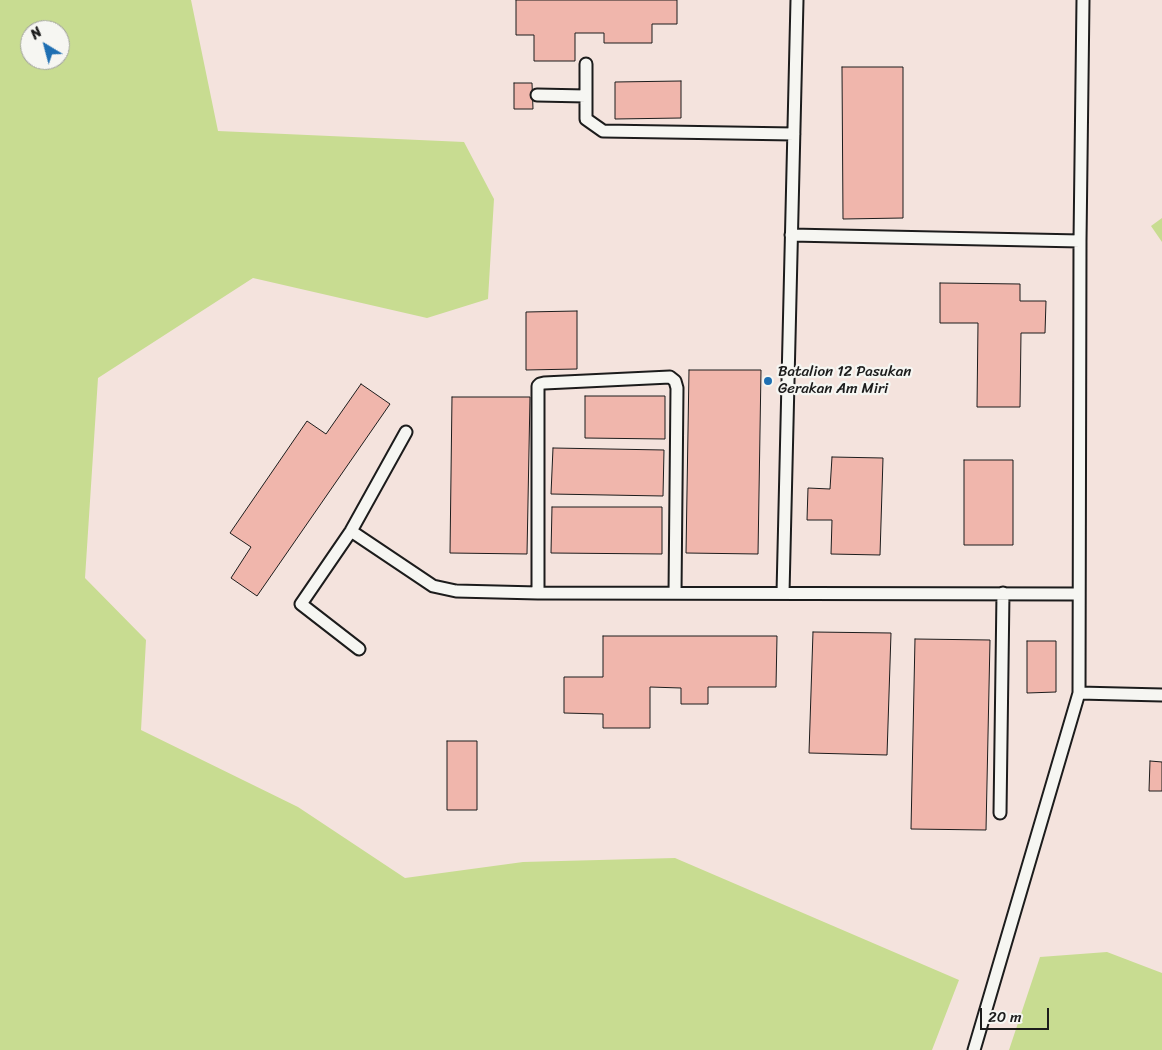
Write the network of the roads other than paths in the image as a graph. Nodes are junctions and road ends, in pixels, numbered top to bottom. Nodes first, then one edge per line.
1 (797, 0) edge
2 (1082, 0) edge
3 (586, 64) dead end
4 (537, 95) dead end
5 (586, 96) junction
6 (794, 134) junction
7 (791, 235) junction
8 (1080, 241) junction
9 (406, 432) dead end
10 (351, 531) junction
11 (538, 593) junction
12 (675, 593) junction
13 (783, 593) junction
14 (1003, 593) junction
15 (1078, 594) junction
16 (359, 649) dead end
17 (1079, 693) junction
18 (1162, 695) edge
19 (1000, 813) dead end
20 (974, 1050) edge

1 - 6 lane
2 - 8 lane
3 - 5 lane
4 - 5 lane
5 - 6 lane
6 - 7 lane
7 - 8 lane
7 - 13 lane
8 - 15 lane
9 - 10 lane
10 - 11 lane
10 - 16 lane
11 - 12 lane
11 - 12 lane
12 - 13 lane
13 - 14 lane
14 - 15 lane
14 - 19 lane
15 - 17 lane
17 - 18 lane
17 - 20 lane

